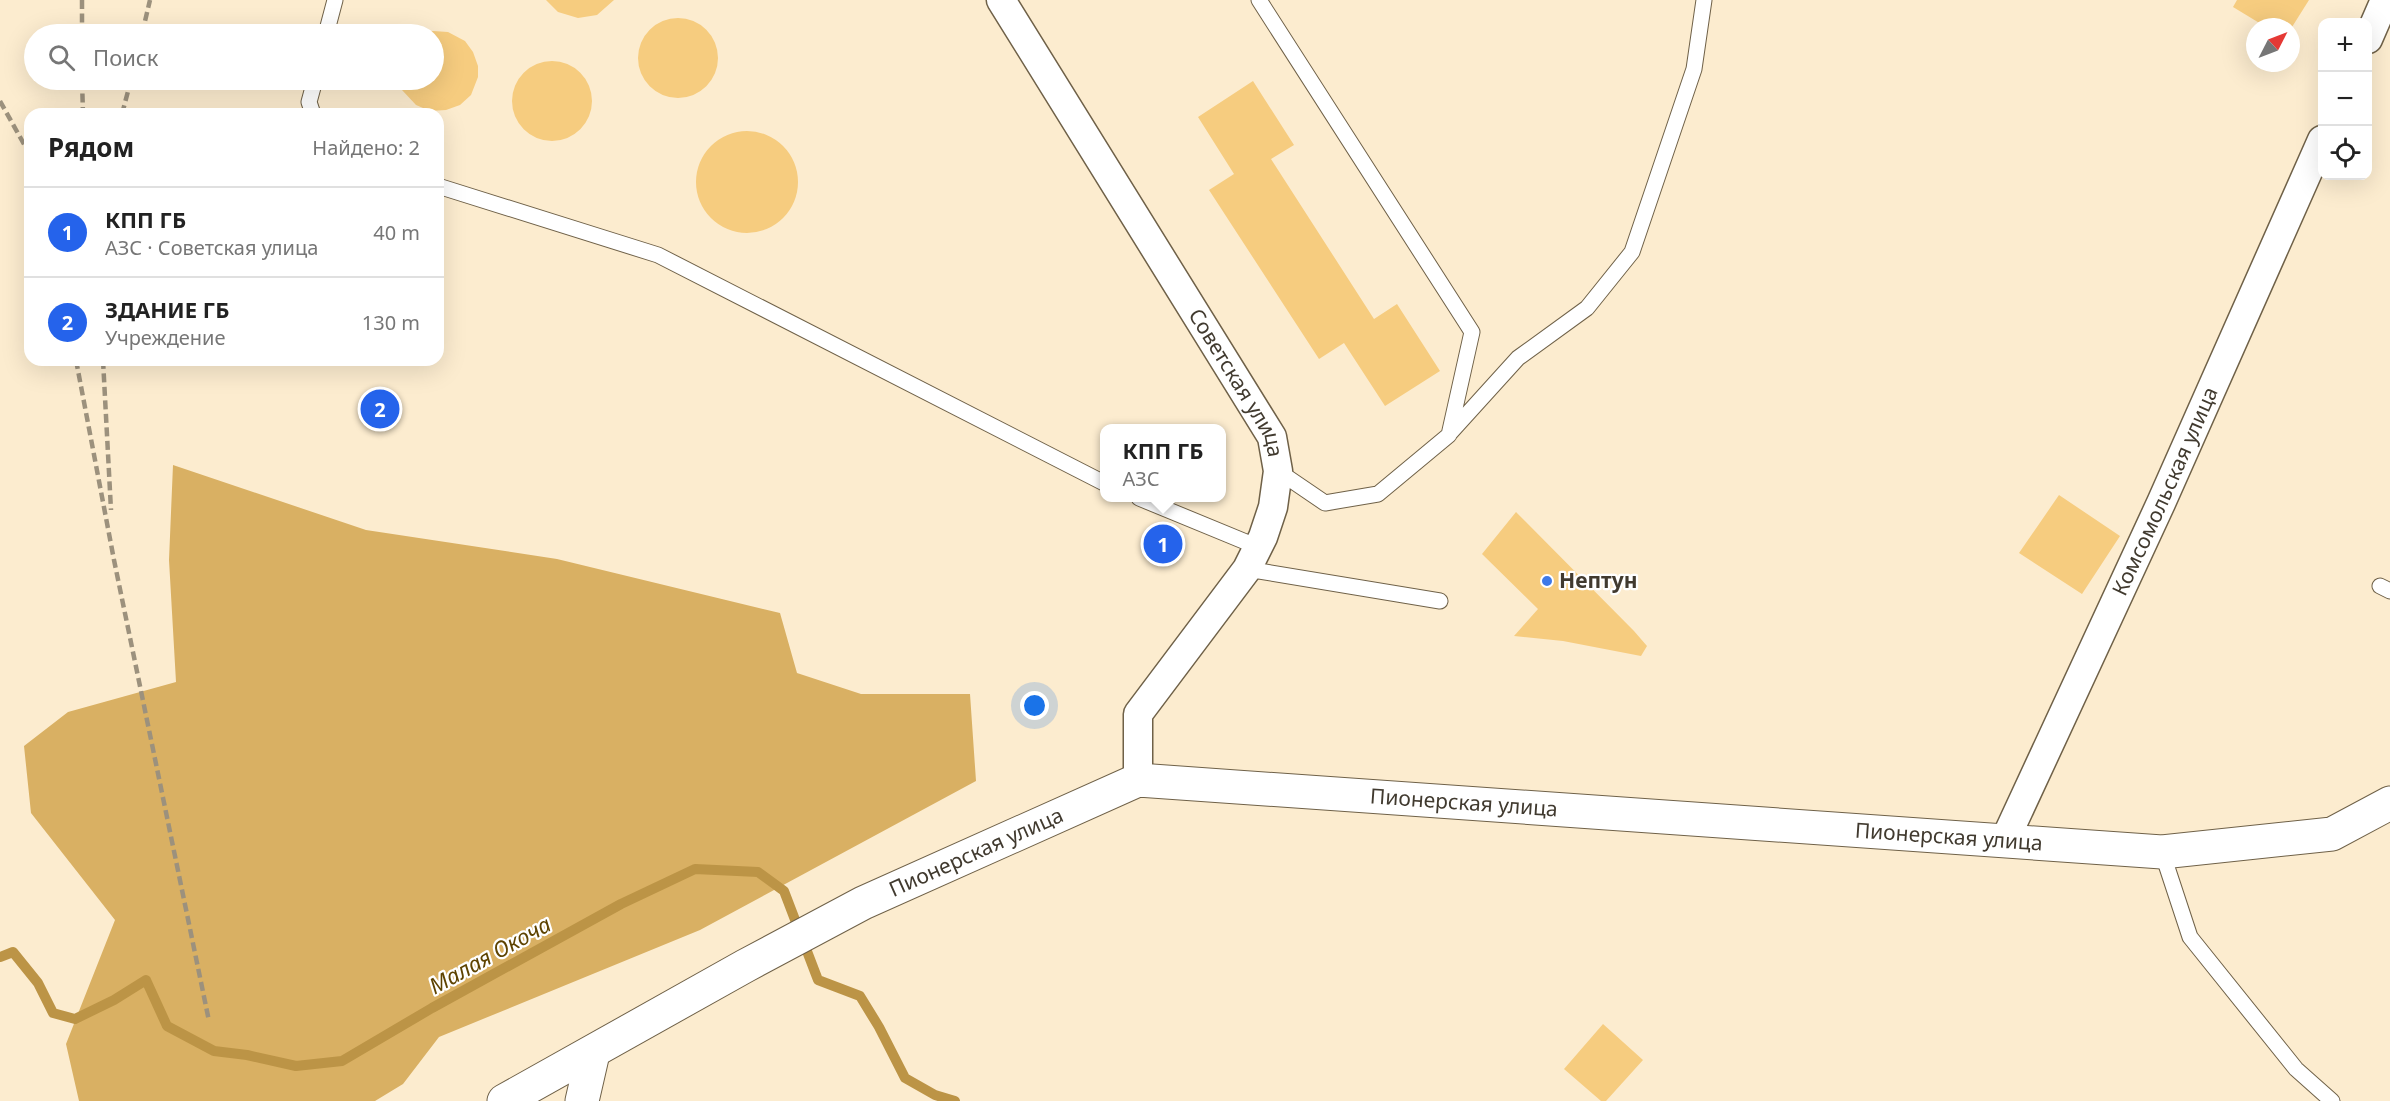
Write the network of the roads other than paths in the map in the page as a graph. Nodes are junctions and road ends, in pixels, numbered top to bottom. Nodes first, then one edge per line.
1 (334, 0) edge
2 (1001, 0) edge
3 (1259, 0) edge
4 (1704, 0) edge
5 (2385, 0) edge
6 (328, 24) edge
7 (2372, 28) edge
8 (312, 90) edge
9 (311, 108) edge
10 (2318, 149) edge
11 (444, 188) edge
12 (1449, 435) junction
13 (1278, 471) junction
14 (1100, 481) edge
15 (1148, 502) edge
16 (1253, 558) junction
17 (1440, 601) dead end
18 (1138, 780) junction
19 (2390, 803) edge
20 (2004, 842) junction
21 (2162, 852) junction
22 (593, 1053) junction
23 (504, 1101) edge
24 (582, 1101) edge
25 (2332, 1101) edge

1 - 6 lane
2 - 13 street, Советская улица
3 - 12 lane
4 - 12 lane
5 - 7 street
8 - 9 lane
10 - 20 street, Комсомольская улица
11 - 14 lane
12 - 13 lane
13 - 16 street, Советская улица
15 - 16 lane
16 - 17 lane
16 - 18 street, Советская улица
18 - 20 main road, Пионерская улица
18 - 22 main road, Пионерская улица
19 - 21 main road, Пионерская улица
20 - 21 main road, Пионерская улица
21 - 25 lane
22 - 23 main road, Пионерская улица
22 - 24 main road

